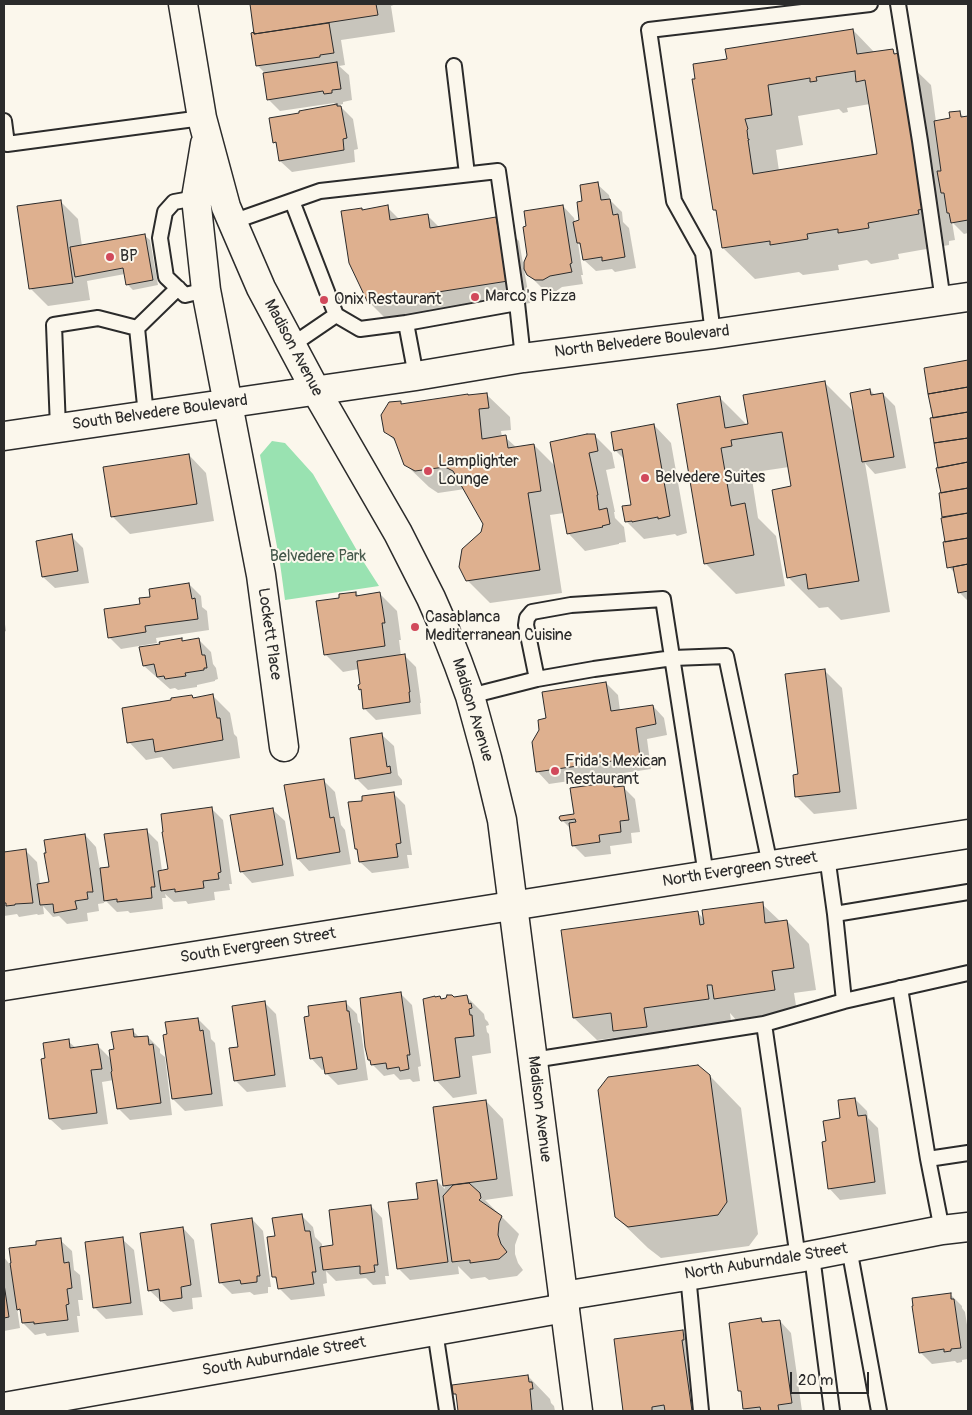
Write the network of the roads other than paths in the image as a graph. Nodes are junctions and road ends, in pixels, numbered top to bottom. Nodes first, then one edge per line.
1 (183, 4) edge
2 (870, 4) edge
3 (898, 4) edge
4 (454, 66) dead end
5 (4, 121) edge
6 (204, 127) junction
7 (467, 174) junction
8 (196, 198) junction
9 (292, 201) junction
10 (232, 222) junction
11 (178, 288) junction
12 (206, 290) junction
13 (956, 299) edge
14 (517, 303) junction
15 (336, 315) junction
16 (406, 323) junction
17 (137, 328) junction
18 (713, 334) junction
19 (292, 345) junction
20 (523, 358) junction
21 (416, 376) junction
22 (316, 391) junction
23 (228, 404) junction
24 (146, 415) junction
25 (58, 428) junction
26 (4, 436) edge
27 (673, 658) junction
28 (537, 679) junction
29 (470, 696) junction
30 (284, 747) dead end
31 (968, 834) edge
32 (827, 856) junction
33 (770, 865) junction
34 (706, 875) junction
35 (968, 892) edge
36 (512, 905) junction
37 (835, 914) junction
38 (968, 973) edge
39 (4, 986) edge
40 (900, 988) junction
41 (844, 1001) junction
42 (764, 1024) junction
43 (533, 1060) junction
44 (968, 1153) edge
45 (928, 1159) junction
46 (955, 1229) edge
47 (849, 1248) junction
48 (805, 1257) junction
49 (688, 1275) junction
50 (564, 1302) junction
51 (436, 1330) junction
52 (4, 1407) edge
53 (447, 1411) edge
54 (578, 1411) edge
55 (701, 1411) edge
56 (832, 1411) edge
57 (879, 1411) edge

1 - 6 street, Madison Avenue
2 - 18 lane
3 - 13 lane
4 - 7 lane
5 - 6 lane
6 - 8 street, Lockett Place
6 - 10 street, Madison Avenue
7 - 9 lane
7 - 14 lane
8 - 11 lane
8 - 12 street, Lockett Place
9 - 10 lane
9 - 15 lane
10 - 19 street, Madison Avenue
11 - 12 lane
11 - 17 lane
12 - 23 street, Lockett Place
13 - 18 street, North Belvedere Boulevard
14 - 16 lane
14 - 20 lane
15 - 16 lane
15 - 19 lane
16 - 21 lane
17 - 24 lane
17 - 25 lane
18 - 20 street, North Belvedere Boulevard
19 - 22 street, Madison Avenue
20 - 21 street, North Belvedere Boulevard
21 - 22 street, North Belvedere Boulevard
22 - 23 street, South Belvedere Boulevard
22 - 29 street, Madison Avenue
23 - 24 street, South Belvedere Boulevard
23 - 30 street, Lockett Place
24 - 25 street, South Belvedere Boulevard
25 - 26 street, South Belvedere Boulevard
27 - 28 lane
27 - 28 lane
27 - 33 lane
27 - 34 lane
28 - 29 lane
29 - 36 street, Madison Avenue
31 - 32 street, North Evergreen Street
32 - 33 street, North Evergreen Street
32 - 37 lane
33 - 34 street, North Evergreen Street
34 - 36 street, North Evergreen Street
35 - 37 lane
36 - 39 street, South Evergreen Street
36 - 43 street, Madison Avenue
37 - 41 lane
38 - 40 lane
40 - 41 lane
40 - 45 lane
41 - 42 lane
42 - 43 lane
42 - 48 lane
43 - 50 street, Madison Avenue
44 - 45 lane
45 - 46 lane
46 - 47 street, North Auburndale Street
47 - 48 street, North Auburndale Street
47 - 57 lane
48 - 49 street, North Auburndale Street
48 - 56 lane
49 - 50 street, North Auburndale Street
49 - 55 lane
50 - 51 street, South Auburndale Street
50 - 54 street, Madison Avenue
51 - 52 street, South Auburndale Street
51 - 53 lane

